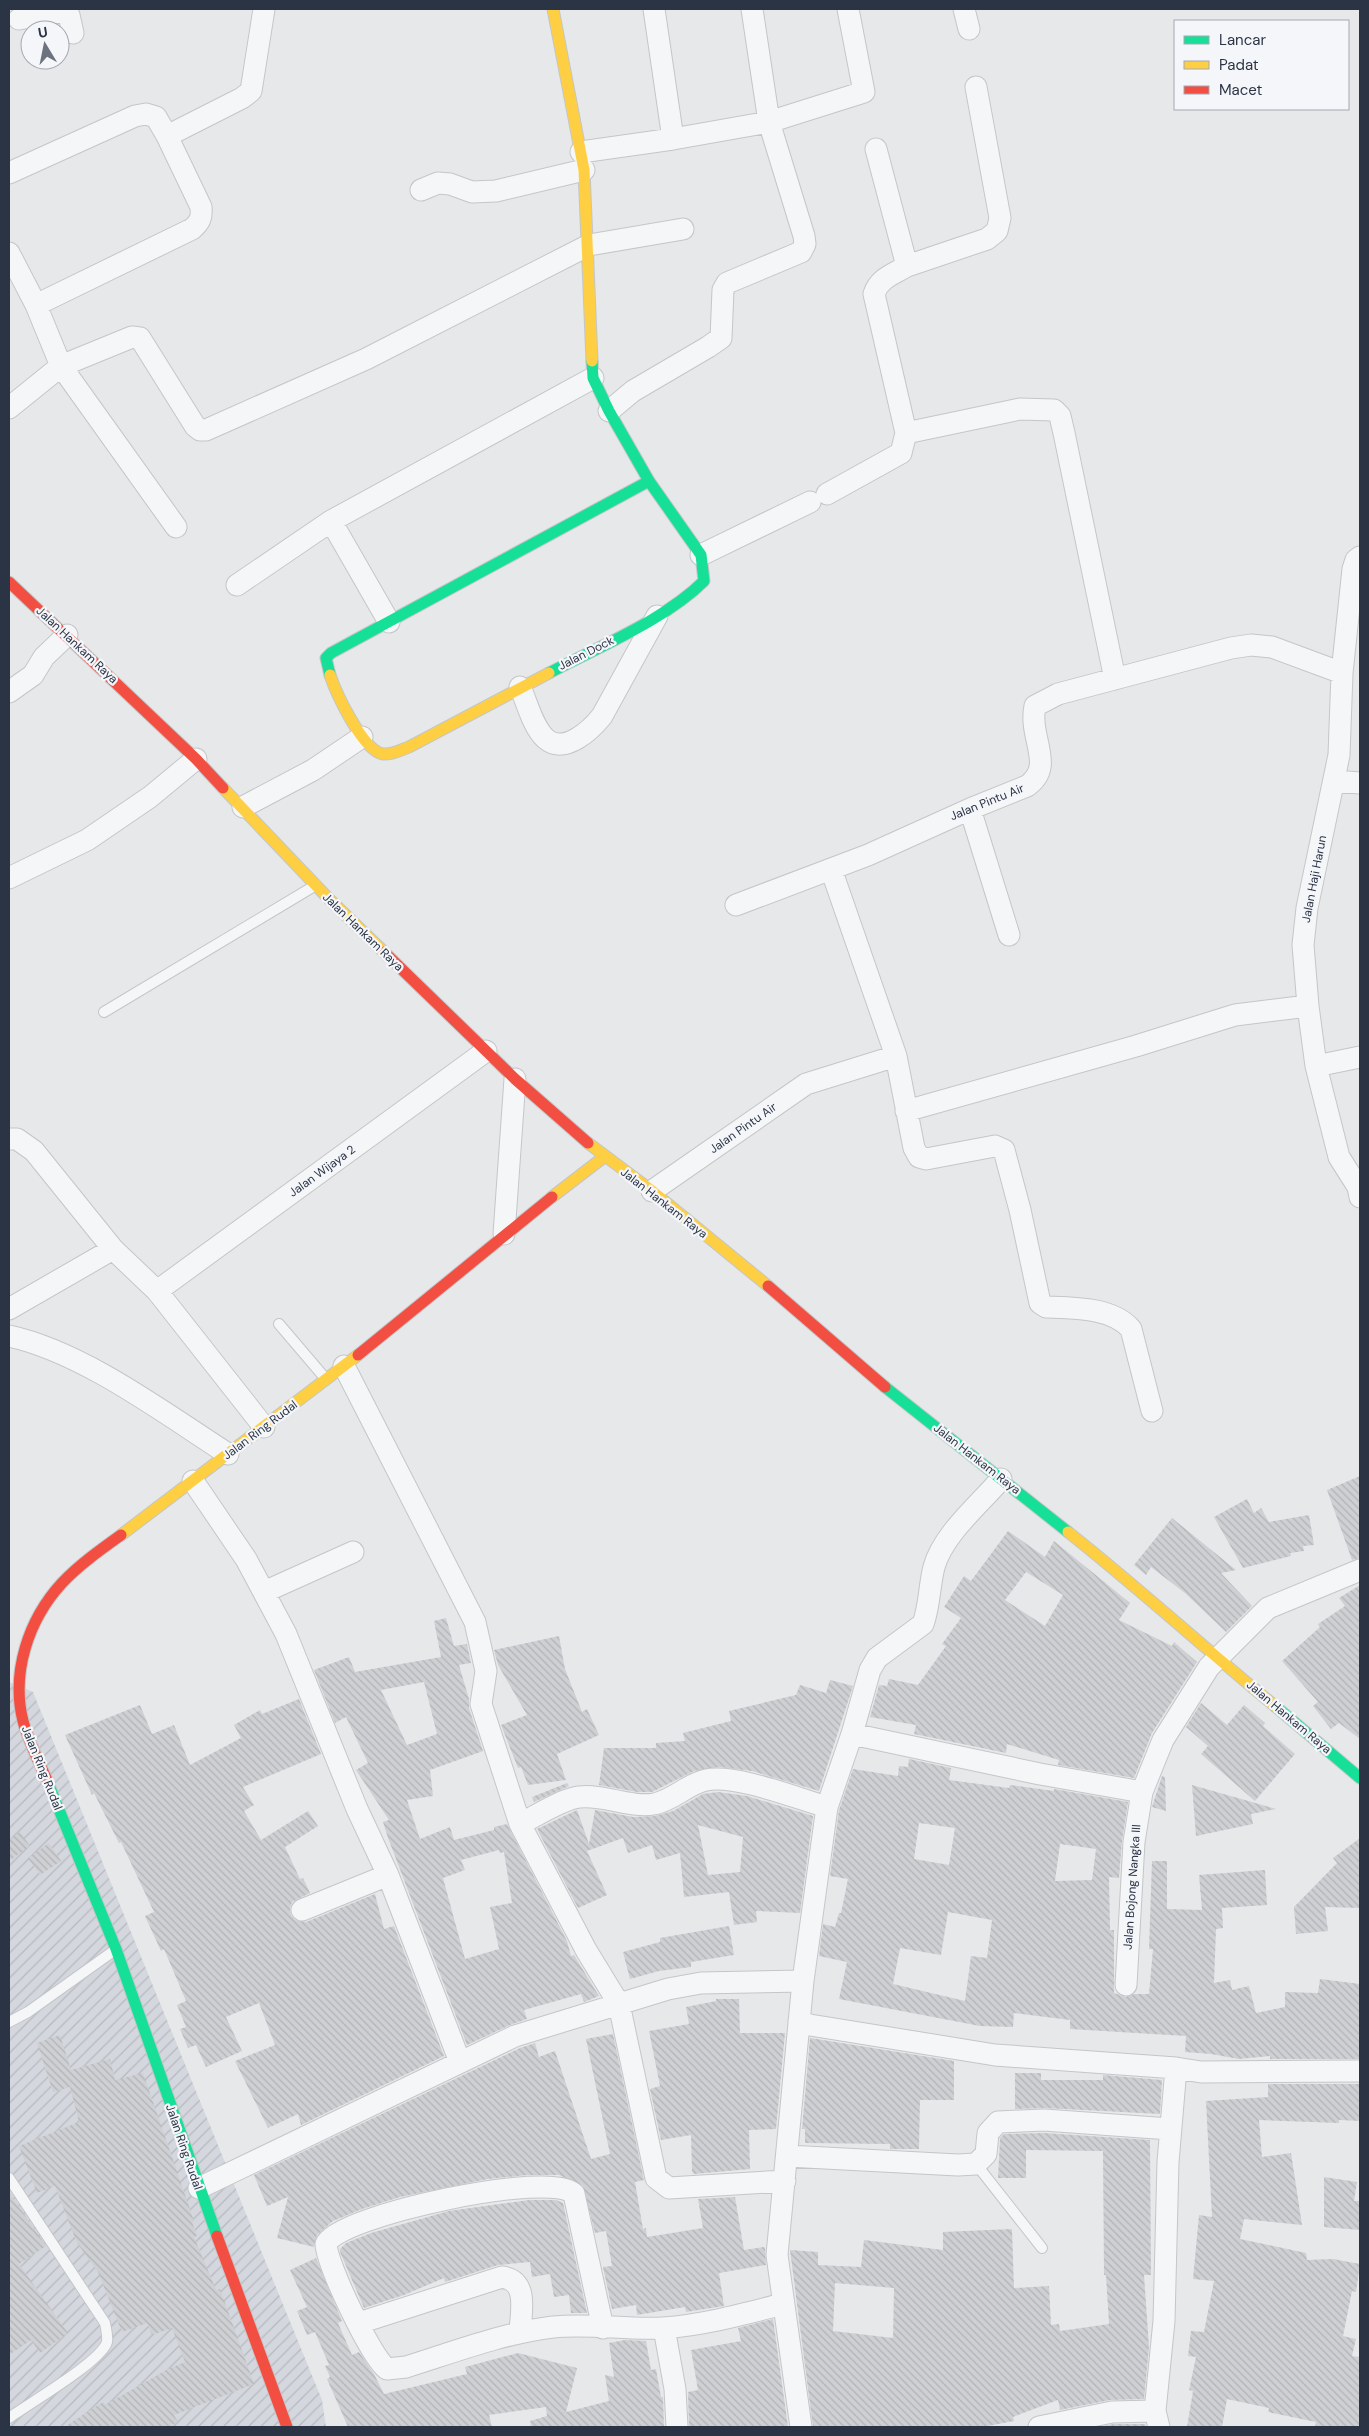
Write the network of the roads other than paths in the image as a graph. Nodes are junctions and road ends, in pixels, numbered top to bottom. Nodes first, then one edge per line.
1 (264, 9) edge
2 (553, 9) edge
3 (654, 9) edge
4 (752, 9) edge
5 (848, 9) edge
6 (964, 9) edge
7 (15, 18) edge
8 (969, 29) dead end
9 (73, 33) dead end
10 (976, 87) dead end
11 (769, 122) junction
12 (167, 136) junction
13 (673, 139) junction
14 (876, 149) dead end
15 (582, 161) junction
16 (9, 173) edge
17 (421, 190) dead end
18 (683, 229) dead end
19 (589, 245) junction
20 (9, 253) edge
21 (907, 266) junction
22 (36, 304) junction
23 (61, 366) junction
24 (593, 378) junction
25 (9, 408) edge
26 (609, 411) junction
27 (906, 433) junction
28 (649, 481) junction
29 (331, 521) junction
30 (176, 527) dead end
31 (701, 555) junction
32 (1360, 557) edge
33 (9, 582) edge
34 (237, 585) dead end
35 (657, 616) junction
36 (389, 622) junction
37 (67, 635) junction
38 (1342, 673) junction
39 (1115, 679) junction
40 (520, 687) junction
41 (9, 692) edge
42 (353, 742) junction
43 (196, 759) junction
44 (1334, 781) junction
45 (1360, 783) edge
46 (243, 807) junction
47 (970, 809) junction
48 (831, 869) junction
49 (9, 878) edge
50 (316, 885) junction
51 (736, 905) dead end
52 (1008, 935) dead end
53 (1308, 1006) junction
54 (104, 1012) dead end
55 (486, 1051) junction
56 (896, 1056) junction
57 (1360, 1057) edge
58 (1316, 1066) junction
59 (515, 1079) junction
60 (906, 1111) junction
61 (9, 1139) edge
62 (604, 1157) junction
63 (652, 1191) junction
64 (1360, 1197) edge
65 (504, 1234) junction
66 (113, 1249) junction
67 (157, 1291) junction
68 (9, 1309) edge
69 (279, 1324) dead end
70 (9, 1336) edge
71 (344, 1366) junction
72 (326, 1379) junction
73 (1152, 1411) dead end
74 (264, 1427) junction
75 (228, 1454) junction
76 (1001, 1479) junction
77 (193, 1481) junction
78 (352, 1552) dead end
79 (1360, 1570) edge
80 (264, 1592) junction
81 (1217, 1659) junction
82 (852, 1734) junction
83 (1360, 1778) edge
84 (1142, 1792) junction
85 (827, 1807) junction
86 (520, 1824) junction
87 (388, 1876) junction
88 (302, 1910) dead end
89 (116, 1949) junction
90 (804, 1981) junction
91 (1126, 1985) dead end
92 (619, 2004) junction
93 (799, 2021) junction
94 (9, 2022) edge
95 (460, 2062) junction
96 (1176, 2068) junction
97 (1360, 2071) edge
98 (1170, 2129) junction
99 (787, 2156) junction
100 (976, 2164) junction
101 (9, 2178) edge
102 (785, 2181) junction
103 (198, 2188) junction
104 (1042, 2248) dead end
105 (783, 2304) junction
106 (359, 2323) junction
107 (603, 2328) junction
108 (664, 2328) junction
109 (520, 2332) junction
110 (9, 2418) edge
111 (1157, 2419) edge
112 (287, 2427) edge
113 (677, 2427) edge
114 (801, 2427) edge
115 (1039, 2427) edge

1 - 12 street
2 - 15 street
3 - 13 street
4 - 11 street
5 - 11 street
6 - 8 street
7 - 9 street
10 - 21 street
11 - 13 street
11 - 26 street
12 - 16 street
12 - 22 street
13 - 15 street
14 - 21 street
15 - 17 street
15 - 19 street
18 - 19 street
19 - 23 street
19 - 24 street
20 - 22 street
21 - 27 street
22 - 23 street
23 - 25 street
23 - 30 street
24 - 26 street, Jalan Dock
24 - 29 street
26 - 28 street, Jalan Dock
27 - 31 street
27 - 39 street
28 - 31 street, Jalan Dock
28 - 36 street
29 - 34 street
29 - 36 street
31 - 35 street, Jalan Dock
32 - 38 street, Jalan Haji Harun
33 - 37 street, Jalan Hankam Raya
35 - 40 street, Jalan Dock
35 - 40 street
36 - 42 street
37 - 41 street
37 - 43 street, Jalan Hankam Raya
38 - 39 street, Jalan Pintu Air
38 - 44 street, Jalan Haji Harun
39 - 47 street, Jalan Pintu Air
40 - 42 street, Jalan Dock
42 - 46 street
43 - 46 street, Jalan Hankam Raya
43 - 49 street
44 - 45 street
44 - 53 street, Jalan Haji Harun
46 - 50 street, Jalan Hankam Raya
47 - 48 street, Jalan Pintu Air
47 - 52 street
48 - 51 street, Jalan Pintu Air
48 - 56 street
50 - 54 lane
50 - 55 street, Jalan Hankam Raya
53 - 58 street, Jalan Haji Harun
53 - 60 street
55 - 59 street, Jalan Hankam Raya
55 - 67 street, Jalan Wijaya 2
56 - 60 street
56 - 63 street, Jalan Pintu Air
57 - 58 street
58 - 64 street, Jalan Haji Harun
59 - 62 street, Jalan Hankam Raya
59 - 65 street
60 - 73 street
61 - 66 street
62 - 63 street, Jalan Hankam Raya
62 - 65 street, Jalan Ring Rudal
63 - 76 street, Jalan Hankam Raya
65 - 71 street, Jalan Ring Rudal
66 - 67 street
66 - 68 street
67 - 74 street
69 - 72 lane
70 - 75 street
71 - 72 street, Jalan Ring Rudal
71 - 86 street
72 - 74 street, Jalan Ring Rudal
74 - 75 street, Jalan Ring Rudal
75 - 77 street, Jalan Ring Rudal
76 - 81 street, Jalan Hankam Raya
76 - 82 street
77 - 80 street
77 - 89 street, Jalan Ring Rudal
78 - 80 street
79 - 81 street
80 - 87 street
81 - 83 street, Jalan Hankam Raya
81 - 84 street, Jalan Bojong Nangka III
82 - 84 street
82 - 85 street
84 - 91 street, Jalan Bojong Nangka III
85 - 86 street
85 - 90 street
86 - 92 street
87 - 88 street
87 - 95 street
89 - 94 lane
89 - 103 street, Jalan Ring Rudal
90 - 92 street
90 - 93 street
92 - 95 street
92 - 102 street
93 - 96 street
93 - 99 street
95 - 103 street
96 - 97 street
96 - 98 street
98 - 100 street
98 - 111 street
99 - 100 street
99 - 102 street
100 - 104 lane
101 - 110 lane
102 - 105 street
103 - 112 street, Jalan Ring Rudal
105 - 108 street
105 - 114 street
106 - 107 street
106 - 109 street
106 - 109 street
107 - 108 street
107 - 109 street
108 - 113 street
111 - 115 street

